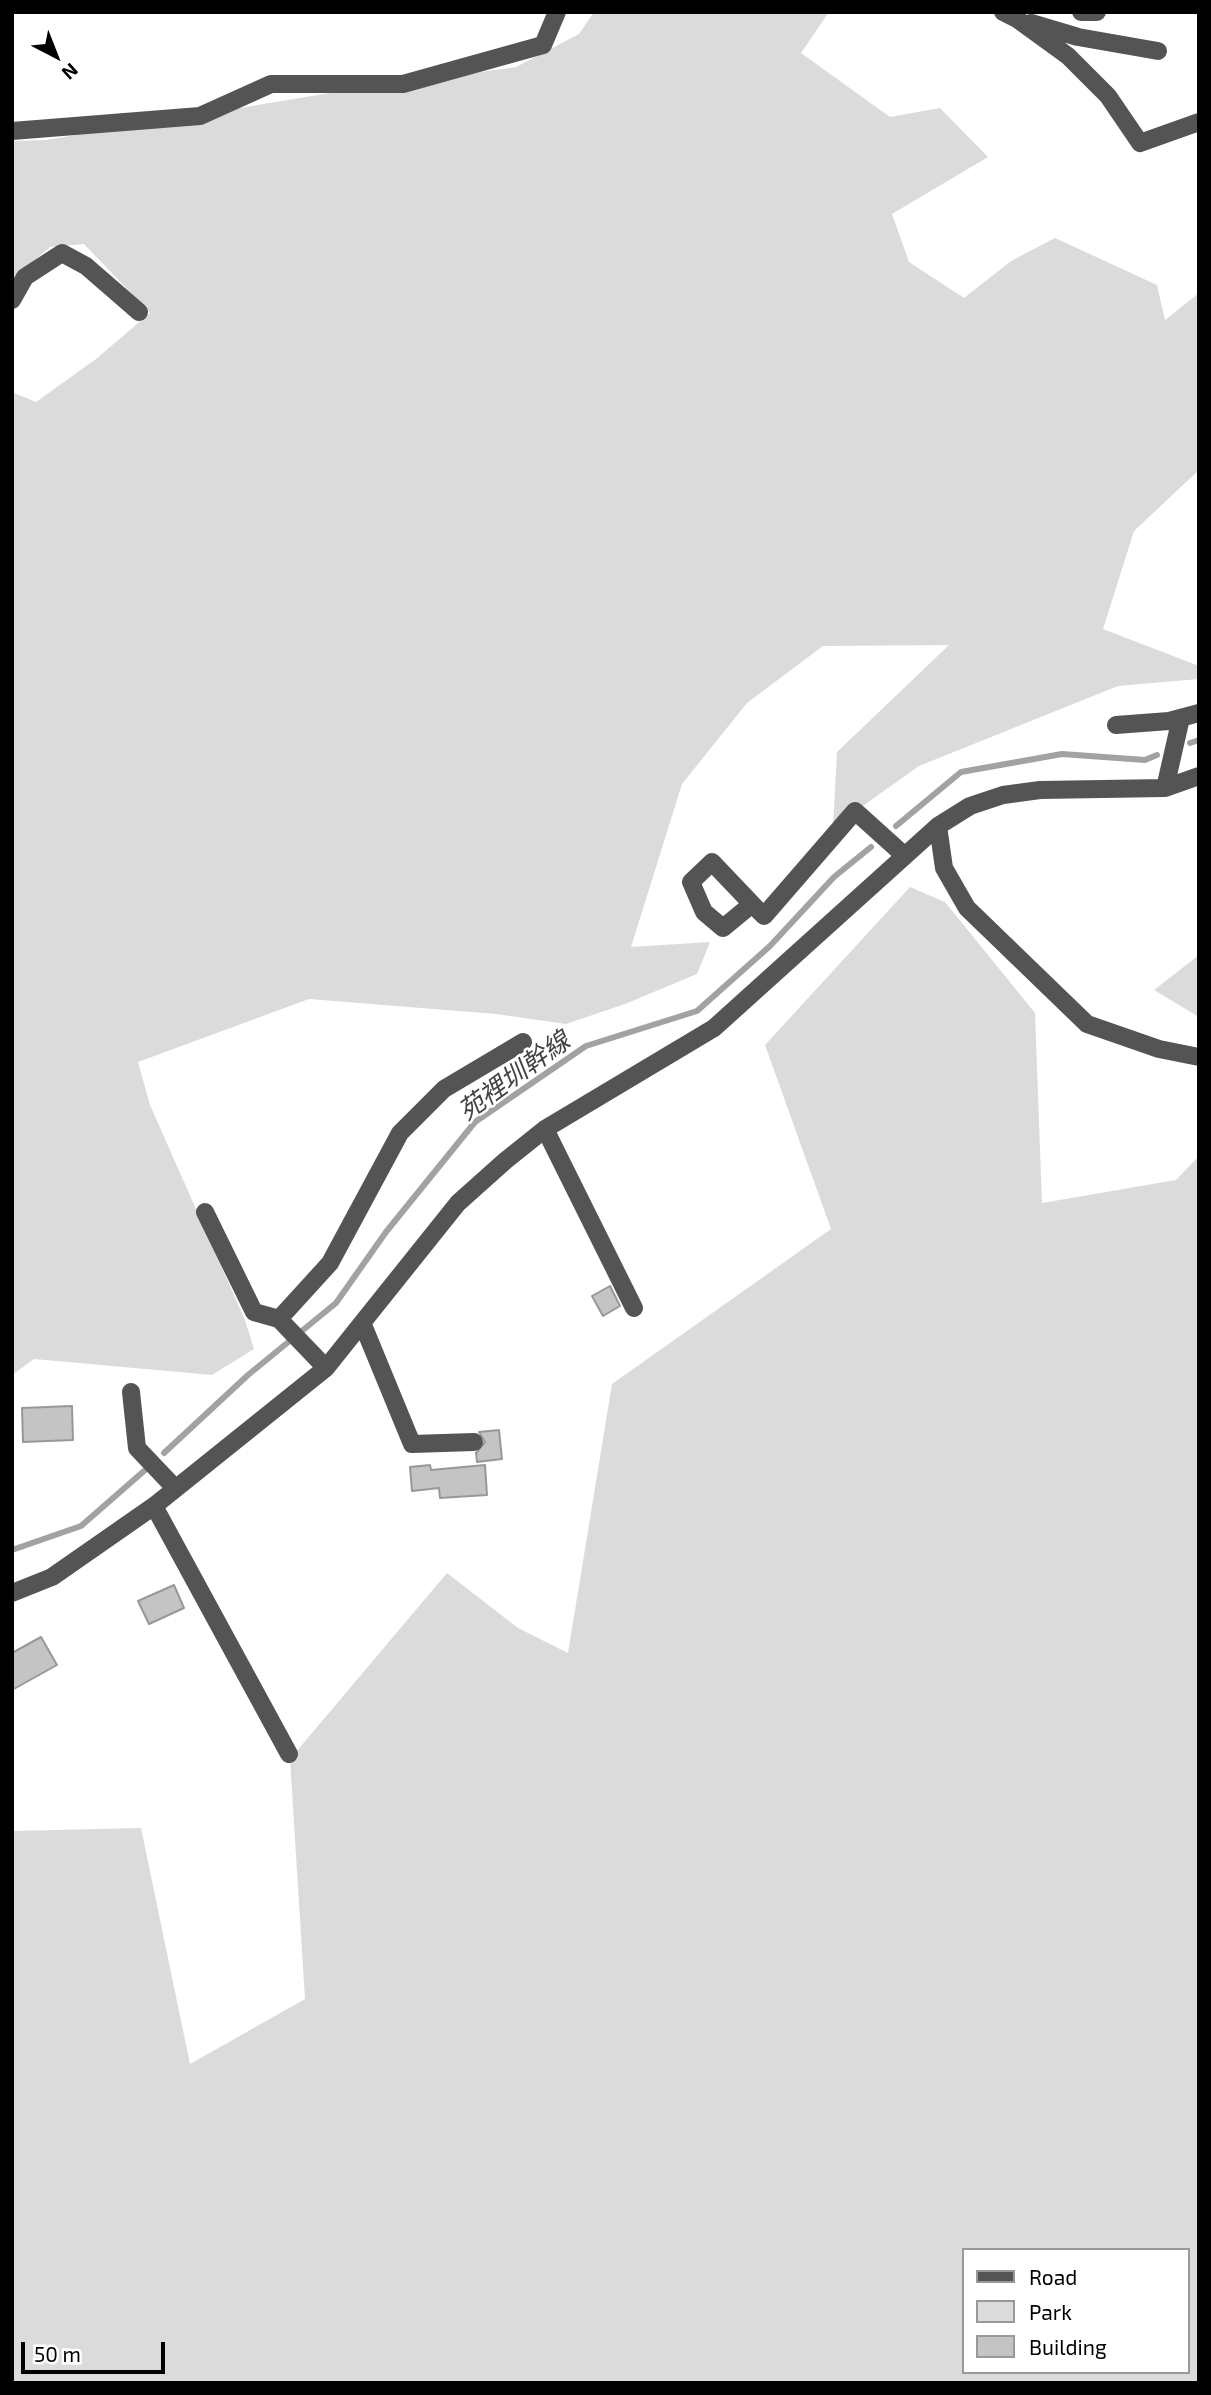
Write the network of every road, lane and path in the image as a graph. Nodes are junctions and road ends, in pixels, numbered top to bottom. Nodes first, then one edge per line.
1 (557, 12) edge
2 (1081, 12) edge
3 (1097, 12) edge
4 (1010, 15) edge
5 (1158, 51) dead end
6 (1199, 122) edge
7 (12, 131) edge
8 (12, 300) edge
9 (139, 312) dead end
10 (1199, 713) edge
11 (1181, 718) junction
12 (1116, 725) dead end
13 (1199, 776) edge
14 (1165, 788) junction
15 (938, 826) junction
16 (905, 856) junction
17 (752, 904) dead end
18 (523, 1042) dead end
19 (1199, 1057) edge
20 (545, 1129) junction
21 (205, 1212) dead end
22 (634, 1308) dead end
23 (279, 1319) junction
24 (363, 1325) junction
25 (326, 1368) junction
26 (131, 1392) dead end
27 (474, 1442) dead end
28 (175, 1488) junction
29 (154, 1506) junction
30 (12, 1593) edge
31 (289, 1754) dead end

1 - 7 street
2 - 3 street
4 - 5 street
4 - 6 street
8 - 9 street
10 - 11 street
11 - 12 street
11 - 14 street
13 - 14 street
14 - 15 street
15 - 16 street
15 - 19 street
16 - 17 street
16 - 20 street
18 - 23 street
20 - 22 street
20 - 24 street
21 - 23 street
23 - 25 street
24 - 25 street
24 - 27 street
25 - 28 street
26 - 28 street
28 - 29 street
29 - 30 street
29 - 31 street

